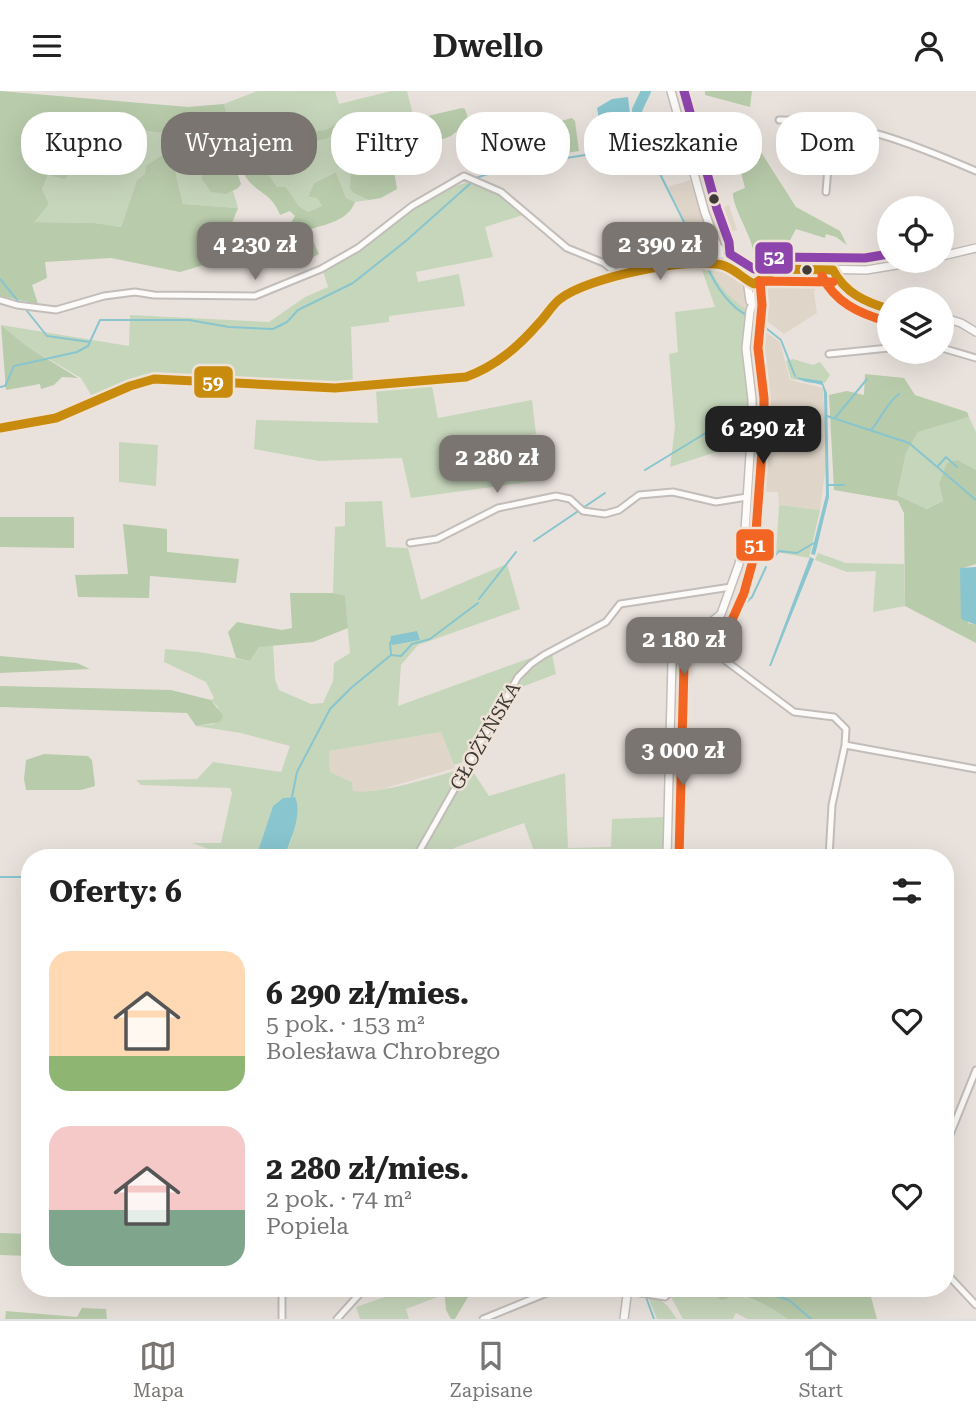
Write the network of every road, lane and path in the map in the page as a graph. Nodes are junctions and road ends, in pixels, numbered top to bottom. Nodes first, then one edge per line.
1 (671, 91) edge
2 (879, 134) edge
3 (976, 171) edge
4 (827, 175) edge
5 (826, 192) dead end
6 (717, 245) junction
7 (976, 248) edge
8 (954, 253) edge
9 (719, 264) junction
10 (737, 267) junction
11 (877, 268) edge
12 (833, 270) junction
13 (758, 275) junction
14 (621, 277) junction
15 (748, 280) junction
16 (0, 300) edge
17 (877, 305) edge
18 (750, 308) junction
19 (954, 321) edge
20 (976, 332) edge
21 (877, 349) edge
22 (954, 352) edge
23 (829, 354) dead end
24 (976, 358) edge
25 (0, 428) edge
26 (747, 498) junction
27 (410, 543) dead end
28 (731, 587) junction
29 (700, 638) junction
30 (845, 745) junction
31 (976, 769) edge
32 (421, 849) edge
33 (667, 849) edge
34 (829, 849) edge
35 (976, 1070) edge
36 (954, 1125) edge
37 (954, 1282) edge
38 (282, 1297) edge
39 (357, 1297) edge
40 (537, 1297) edge
41 (627, 1297) edge
42 (976, 1305) edge
43 (282, 1319) edge
44 (337, 1319) edge
45 (483, 1319) edge
46 (624, 1319) edge

1 - 6 street
2 - 3 street
4 - 5 street
6 - 9 street
6 - 10 street
7 - 8 street
9 - 10 street
9 - 14 street
9 - 15 street
10 - 13 street
11 - 12 street
12 - 13 street
12 - 17 street
13 - 15 street
13 - 15 street
13 - 18 street
14 - 16 street
14 - 25 street
15 - 18 street
18 - 26 street
19 - 20 street
21 - 23 street
22 - 24 street
26 - 27 street
26 - 28 street
28 - 29 street
28 - 32 street, GŁOŻYŃSKA
29 - 30 street
29 - 33 street
30 - 31 street
30 - 34 street
35 - 36 street
37 - 42 street
38 - 43 street
39 - 44 street
40 - 45 street
41 - 46 street

